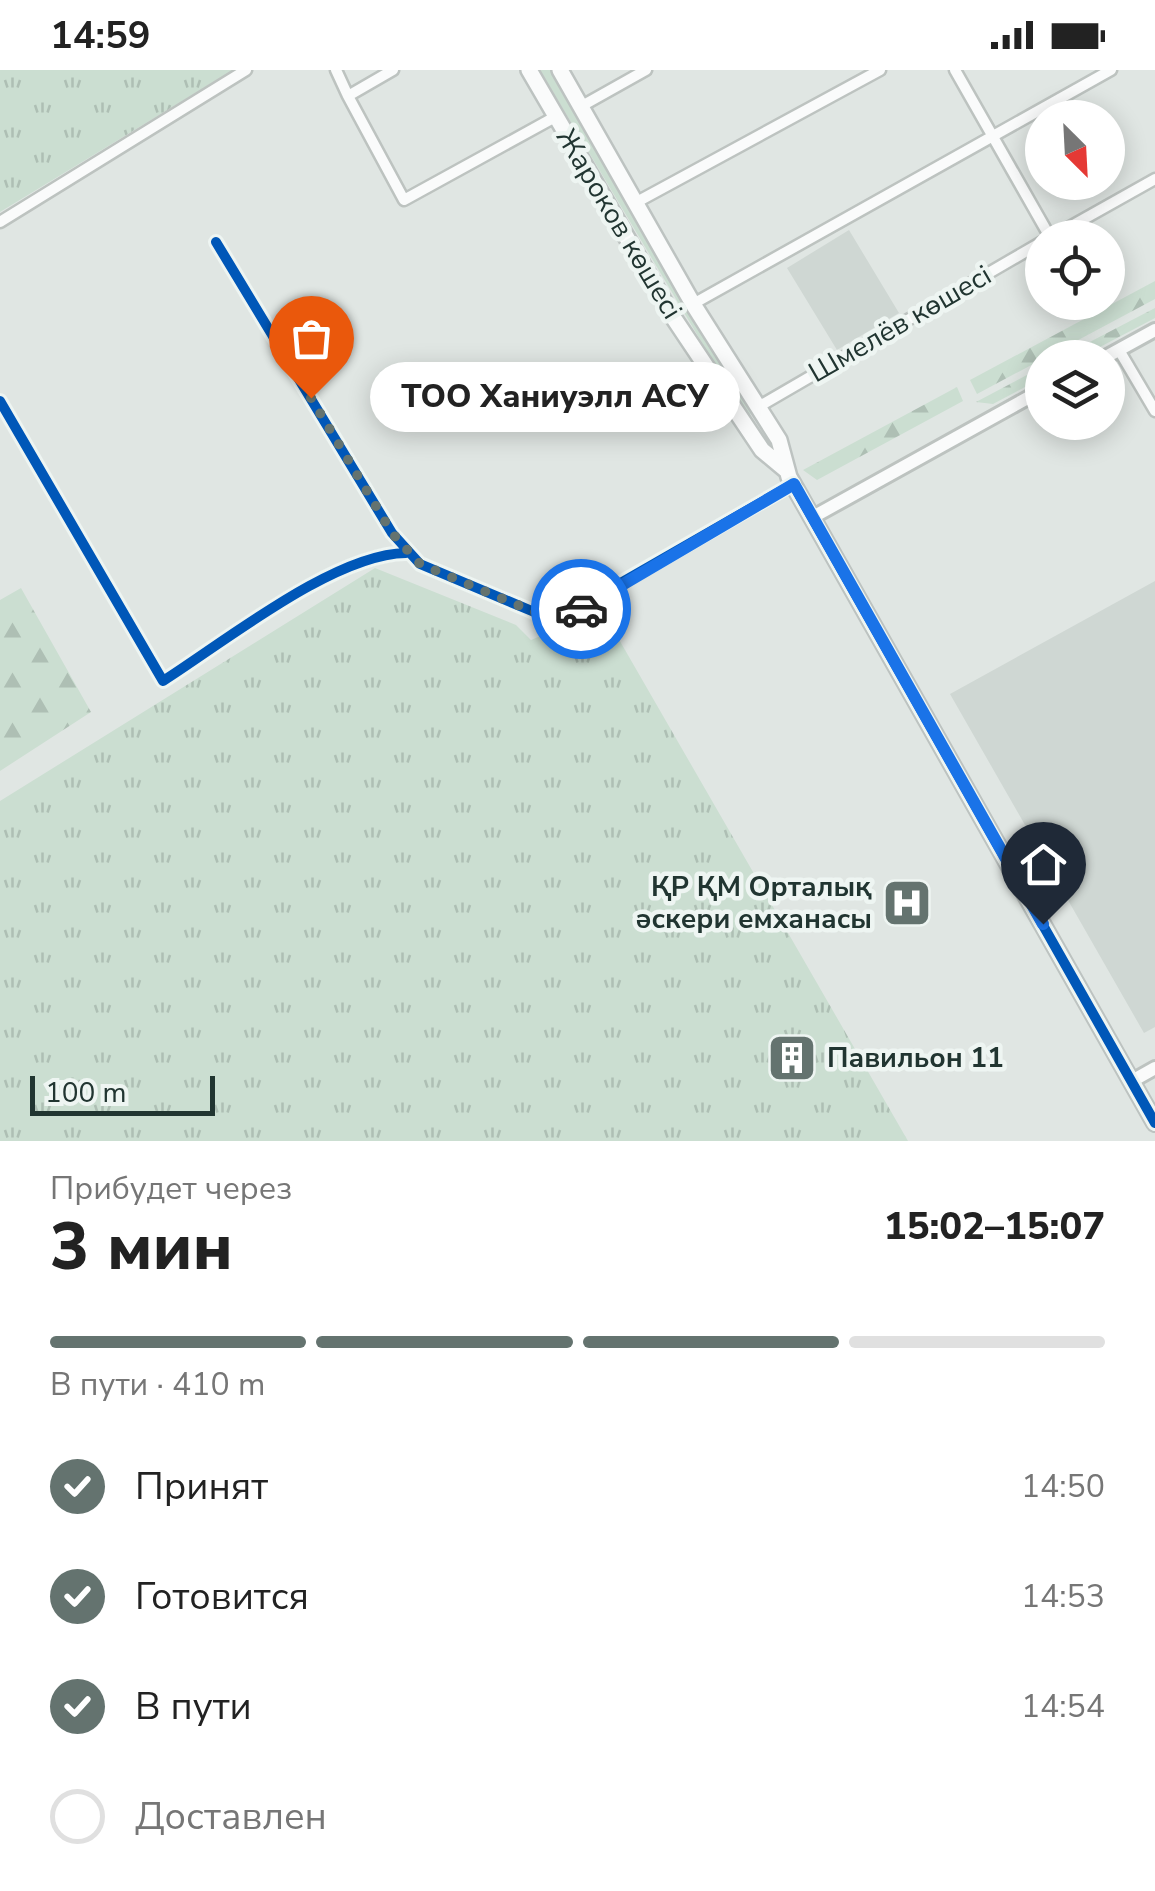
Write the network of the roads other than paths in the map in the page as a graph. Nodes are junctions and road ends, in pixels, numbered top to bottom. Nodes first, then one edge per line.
1 (246, 70) edge
2 (336, 70) edge
3 (393, 70) edge
4 (528, 70) edge
5 (560, 70) edge
6 (646, 70) edge
7 (880, 70) edge
8 (954, 70) edge
9 (1111, 70) edge
10 (348, 96) junction
11 (580, 106) junction
12 (555, 116) junction
13 (994, 139) junction
14 (1155, 178) edge
15 (635, 203) junction
16 (1040, 220) edge
17 (1080, 220) edge
18 (0, 222) edge
19 (216, 242) dead end
20 (1025, 252) edge
21 (693, 304) junction
22 (1155, 330) edge
23 (1125, 347) edge
24 (1125, 359) edge
25 (1025, 399) edge
26 (1, 406) edge
27 (758, 407) junction
28 (1155, 411) edge
29 (790, 477) junction
30 (813, 517) junction
31 (406, 553) junction
32 (1155, 1068) edge
33 (1132, 1081) junction
34 (1155, 1122) edge

1 - 18 street
2 - 10 street
3 - 10 street
4 - 12 main road, Жароков көшесі
5 - 11 main road, Жароков көшесі
6 - 11 street
7 - 15 street
8 - 13 street
9 - 13 street
10 - 12 street
11 - 15 main road, Жароков көшесі
12 - 29 main road, Жароков көшесі
13 - 16 street
13 - 21 street
14 - 17 street
15 - 21 main road, Жароков көшесі
19 - 31 street
20 - 27 street, Шмелёв көшесі
21 - 27 main road, Жароков көшесі
22 - 23 street
24 - 28 street
25 - 30 street
26 - 31 street
27 - 29 main road, Жароков көшесі
29 - 30 main road, Жароков көшесі
29 - 31 street
30 - 33 main road, Жароков көшесі
32 - 33 street
33 - 34 main road, Жароков көшесі

